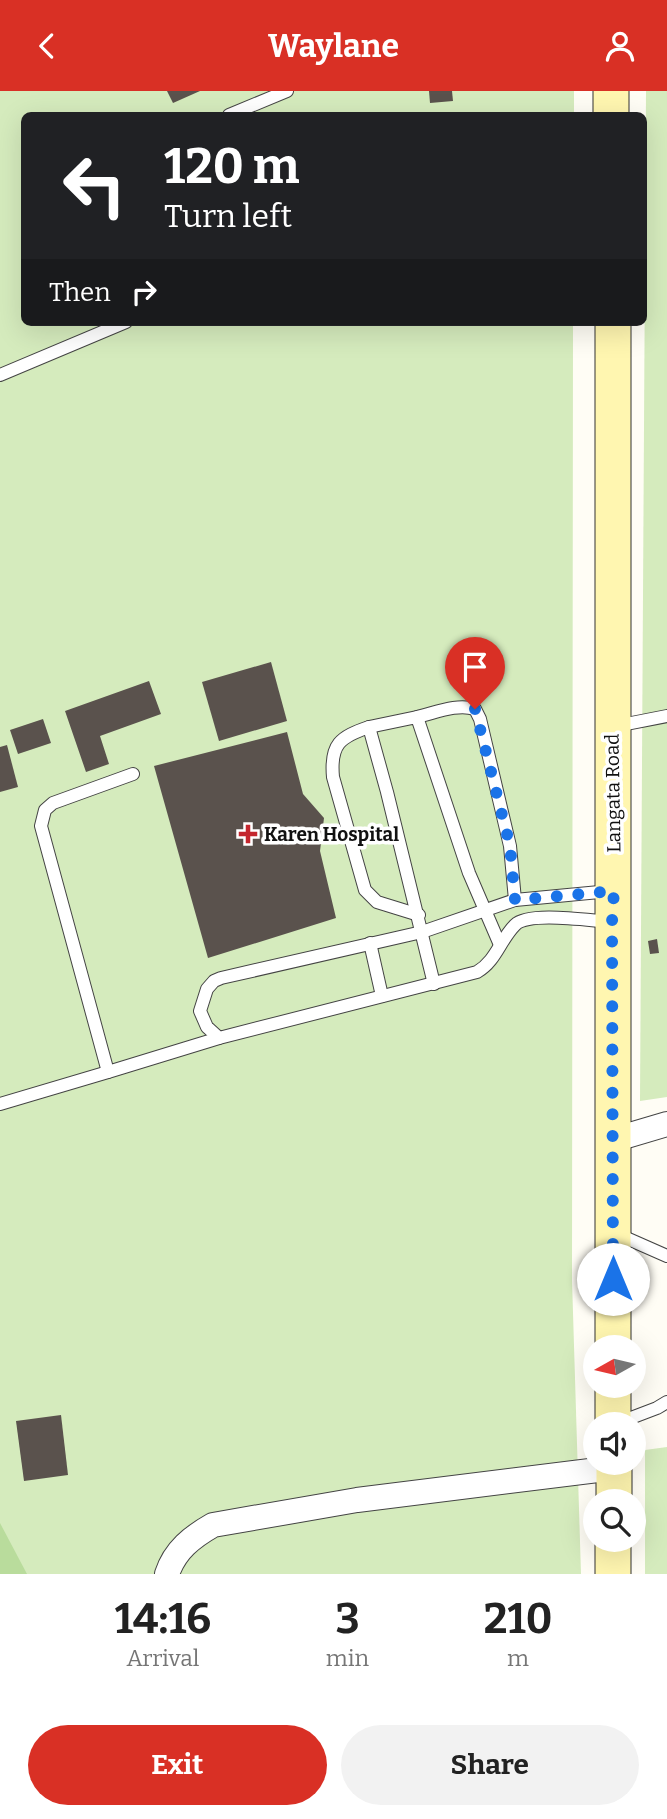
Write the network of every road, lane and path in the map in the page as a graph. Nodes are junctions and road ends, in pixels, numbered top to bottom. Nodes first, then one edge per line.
1 (288, 91) edge
2 (611, 91) edge
3 (236, 112) edge
4 (611, 112) edge
5 (116, 326) edge
6 (613, 326) edge
7 (0, 375) edge
8 (667, 716) edge
9 (417, 717) junction
10 (612, 726) junction
11 (369, 727) junction
12 (133, 774) dead end
13 (515, 900) junction
14 (613, 906) junction
15 (485, 909) junction
16 (419, 915) junction
17 (422, 932) junction
18 (370, 943) junction
19 (500, 945) junction
20 (434, 984) junction
21 (382, 996) junction
22 (219, 1038) junction
23 (108, 1072) junction
24 (0, 1104) edge
25 (667, 1124) edge
26 (613, 1140) junction
27 (614, 1233) junction
28 (667, 1255) edge
29 (613, 1335) edge
30 (667, 1402) edge
31 (646, 1412) edge
32 (614, 1478) edge
33 (613, 1552) edge
34 (167, 1574) edge
35 (613, 1574) edge

1 - 3 lane
2 - 4 main road
5 - 7 lane
6 - 10 main road, Langata Road
8 - 10 lane
9 - 11 lane
9 - 13 lane
9 - 15 lane
10 - 14 main road, Langata Road
11 - 16 lane
11 - 16 lane
12 - 23 lane
13 - 14 lane
13 - 15 lane
14 - 19 lane
14 - 26 main road, Langata Road
15 - 17 lane
15 - 19 lane
16 - 17 lane
17 - 18 lane
17 - 20 lane
18 - 21 lane
18 - 22 lane
19 - 20 lane
20 - 21 lane
21 - 22 lane
22 - 23 lane
23 - 24 lane
25 - 26 street
26 - 27 main road, Langata Road
27 - 28 lane
27 - 29 main road, Langata Road
30 - 31 lane
32 - 34 street
33 - 35 main road

